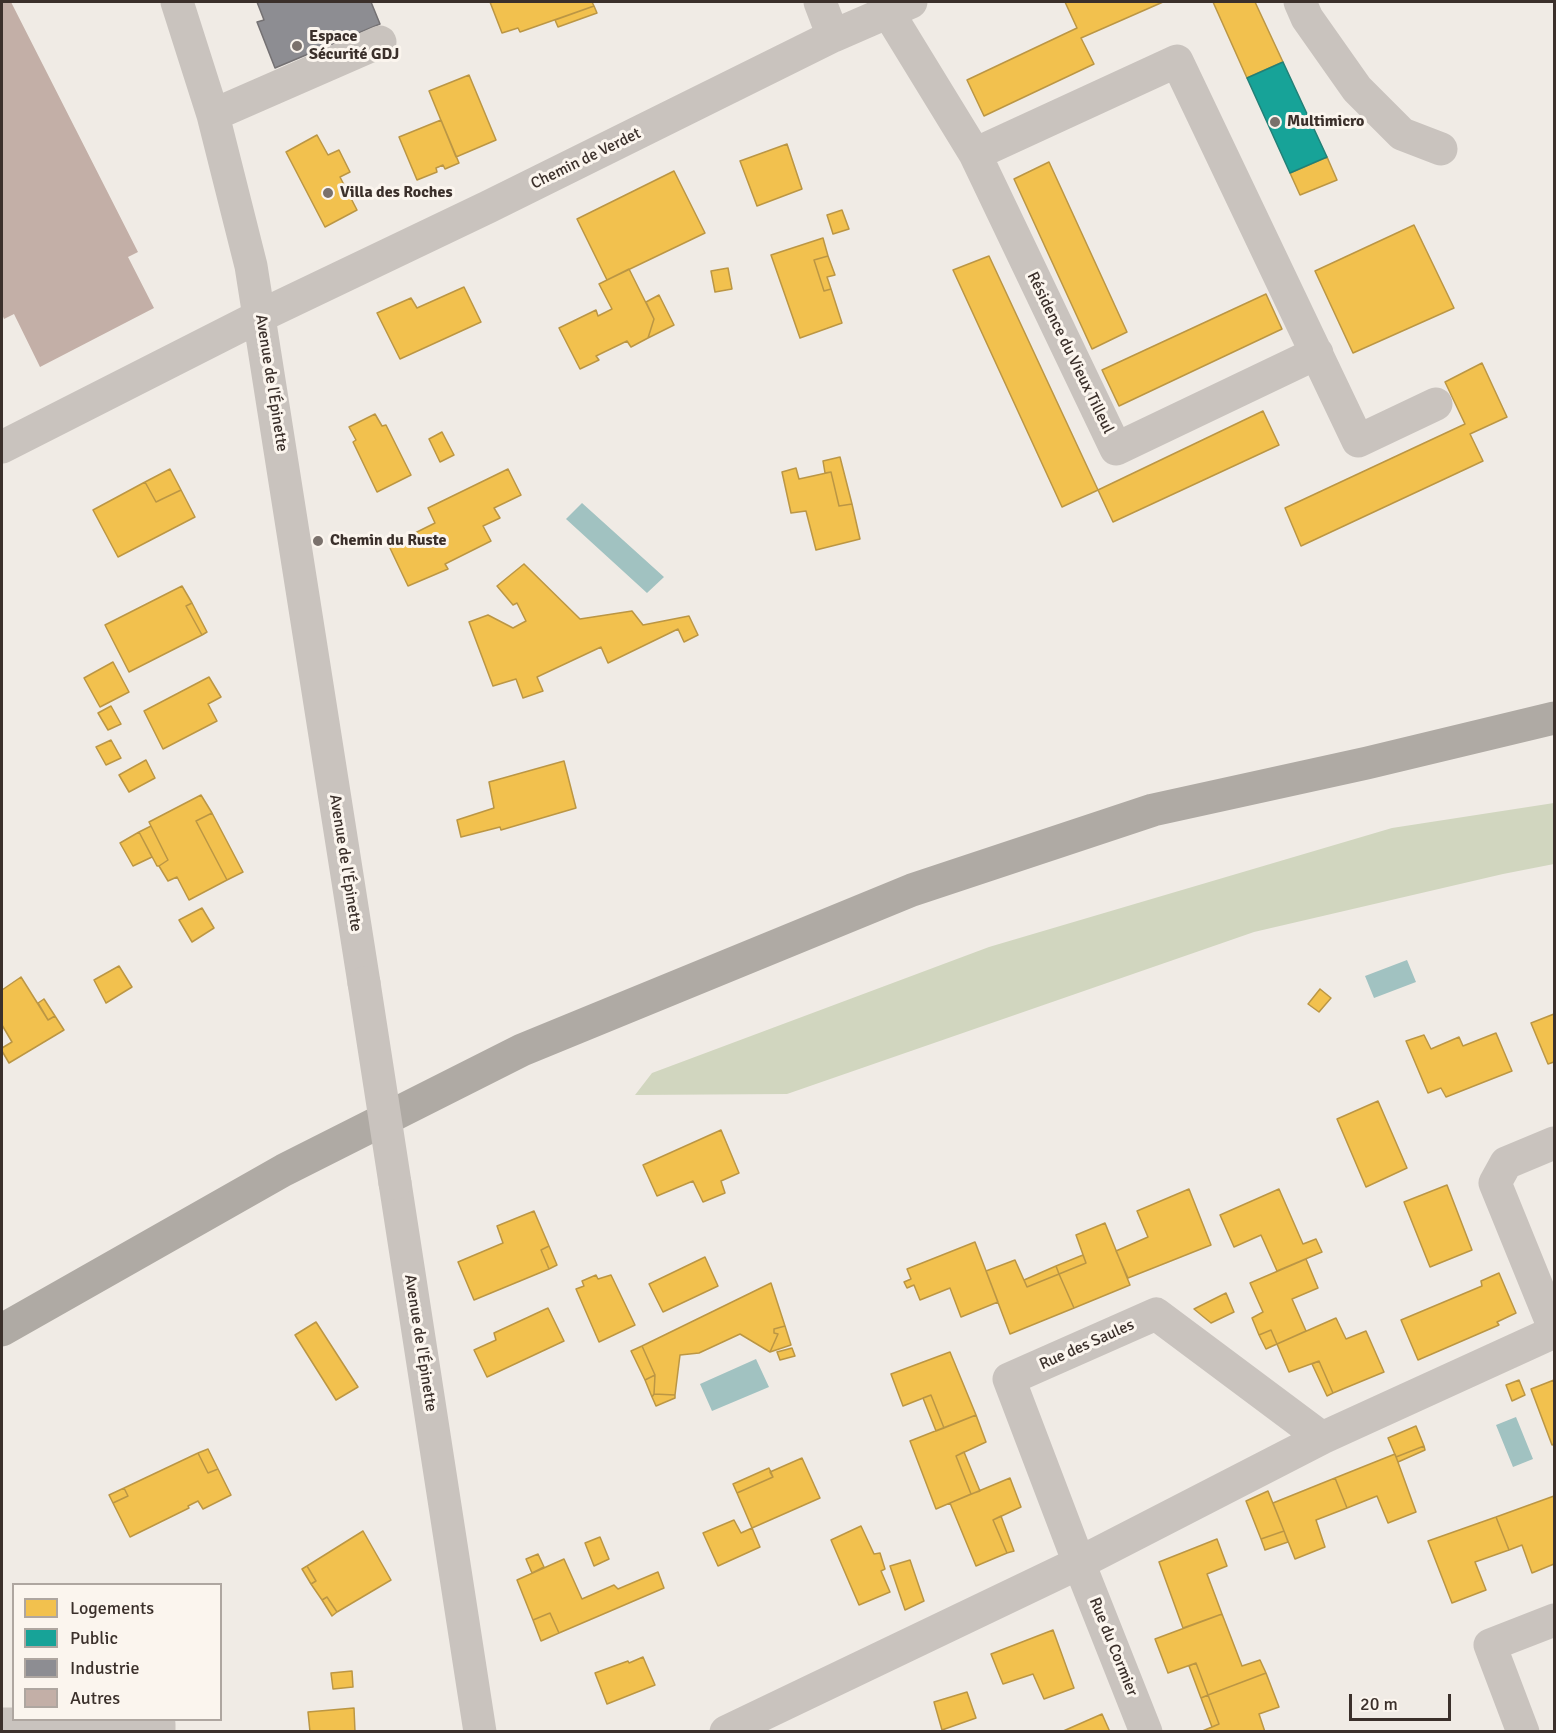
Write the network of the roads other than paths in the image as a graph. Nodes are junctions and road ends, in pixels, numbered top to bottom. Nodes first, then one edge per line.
1 (177, 2) edge
2 (820, 2) edge
3 (1300, 2) edge
4 (899, 7) edge
5 (833, 36) junction
6 (380, 42) dead end
7 (213, 115) junction
8 (1441, 148) dead end
9 (975, 154) junction
10 (260, 316) junction
11 (1317, 353) junction
12 (1436, 404) dead end
13 (2, 447) edge
14 (1554, 718) edge
15 (1554, 731) edge
16 (1367, 764) junction
17 (1554, 1143) edge
18 (2, 1330) edge
19 (1554, 1330) edge
20 (1322, 1437) junction
21 (1079, 1563) junction
22 (1554, 1620) edge
23 (2, 1724) edge
24 (159, 1731) edge
25 (480, 1731) edge
26 (726, 1731) edge
27 (1146, 1731) edge
28 (1523, 1731) edge

1 - 7 street, Avenue de l'Épinette
2 - 5 street
3 - 8 street
4 - 5 street, Chemin de Verdet
4 - 9 street, Résidence du Vieux Tilleul
5 - 10 street, Chemin de Verdet
6 - 7 street
7 - 10 street, Avenue de l'Épinette
9 - 11 street
9 - 11 street, Résidence du Vieux Tilleul
10 - 13 street
10 - 25 street, Avenue de l'Épinette, bridge
11 - 12 street
14 - 16 highway
15 - 16 highway
16 - 18 highway
17 - 19 street
19 - 20 street
20 - 21 street
20 - 21 street, Rue des Saules
21 - 26 street
21 - 27 street, Rue du Cormier
22 - 28 street
23 - 24 street

